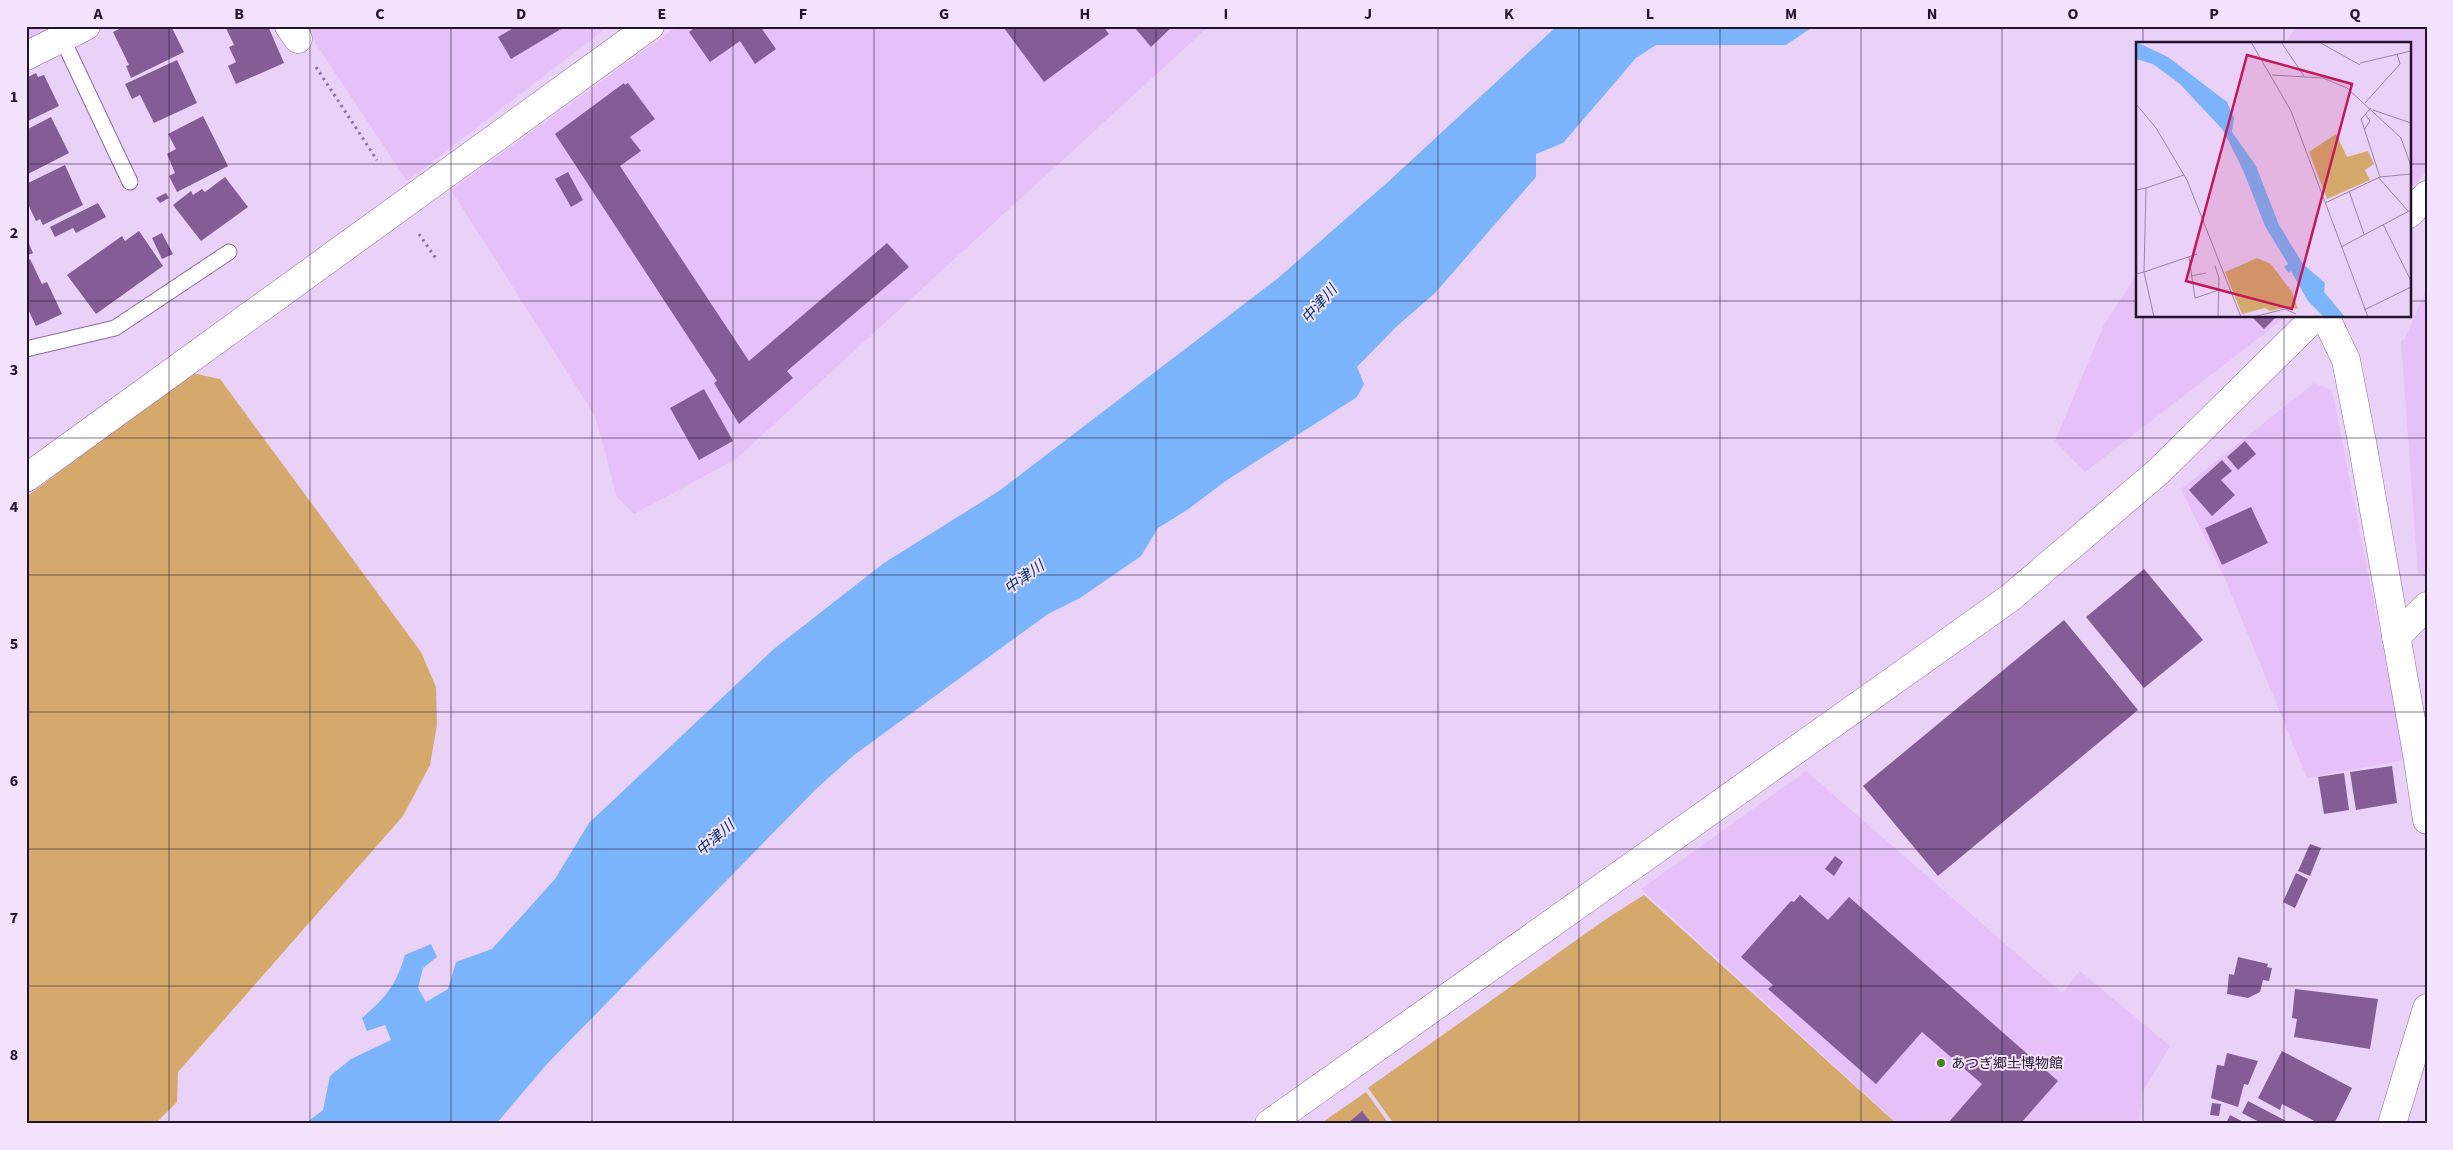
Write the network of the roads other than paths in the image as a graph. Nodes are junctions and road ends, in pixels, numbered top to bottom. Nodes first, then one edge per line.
1 (650, 26) edge
2 (74, 32) edge
3 (26, 56) edge
4 (130, 182) dead end
5 (2427, 195) edge
6 (2410, 213) edge
7 (229, 252) dead end
8 (2314, 318) edge
9 (2326, 318) edge
10 (26, 349) edge
11 (26, 478) edge
12 (2427, 606) edge
13 (2396, 637) junction
14 (2427, 820) edge
15 (2427, 1008) edge
16 (1268, 1124) edge
17 (2392, 1124) edge

1 - 11 street
2 - 3 street
2 - 4 lane
5 - 6 street
7 - 10 lane
8 - 16 street
9 - 13 street
12 - 13 street
13 - 14 street
15 - 17 street

